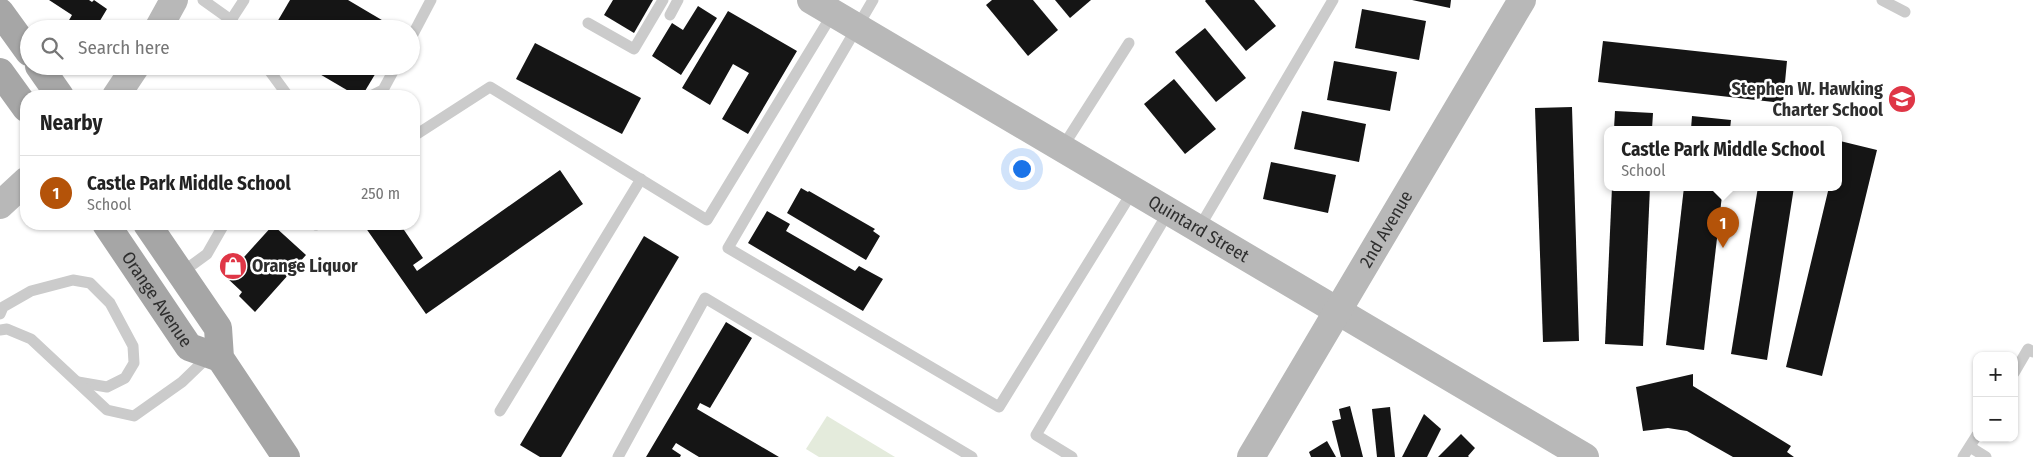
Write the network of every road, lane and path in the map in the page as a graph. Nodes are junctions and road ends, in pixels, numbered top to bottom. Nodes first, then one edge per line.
1 (174, 0) edge
2 (203, 0) edge
3 (244, 0) edge
4 (431, 0) edge
5 (663, 0) edge
6 (678, 0) edge
7 (873, 0) edge
8 (1334, 0) edge
9 (1522, 0) edge
10 (1882, 0) edge
11 (822, 6) edge
12 (0, 12) edge
13 (1905, 12) dead end
14 (670, 15) dead end
15 (163, 20) edge
16 (229, 20) edge
17 (236, 20) edge
18 (420, 21) edge
19 (588, 23) dead end
20 (857, 28) junction
21 (20, 40) edge
22 (1129, 43) dead end
23 (0, 72) edge
24 (45, 75) edge
25 (131, 75) edge
26 (273, 75) edge
27 (391, 75) edge
28 (56, 90) edge
29 (123, 90) edge
30 (284, 90) edge
31 (383, 90) edge
32 (20, 100) edge
33 (420, 132) edge
34 (1062, 148) junction
35 (641, 179) junction
36 (20, 187) edge
37 (1134, 189) junction
38 (0, 205) edge
39 (1169, 211) junction
40 (1199, 228) junction
41 (110, 230) edge
42 (151, 230) edge
43 (220, 230) edge
44 (181, 273) junction
45 (1337, 310) junction
46 (0, 314) edge
47 (0, 330) edge
48 (2033, 352) edge
49 (215, 357) junction
50 (2018, 366) edge
51 (78, 382) junction
52 (500, 411) dead end
53 (1973, 441) edge
54 (1970, 446) junction
55 (286, 457) edge
56 (618, 457) edge
57 (972, 457) edge
58 (1072, 457) edge
59 (1250, 457) edge
60 (1585, 457) edge
61 (1963, 457) edge
62 (1986, 457) edge

1 - 15 street
2 - 16 lane
3 - 17 lane
4 - 18 lane
5 - 19 lane
6 - 14 lane
7 - 20 lane
8 - 40 lane
9 - 45 street, 2nd Avenue
10 - 13 lane
11 - 20 street, Quintard Street
11 - 35 lane
12 - 21 main road
20 - 34 street, Quintard Street
20 - 37 lane
22 - 34 lane
23 - 32 main road
24 - 28 main road
25 - 29 street
26 - 30 lane
27 - 31 lane
33 - 35 lane
34 - 37 street, Quintard Street
35 - 52 lane
36 - 38 street
37 - 39 street, Quintard Street
39 - 40 street, Quintard Street
39 - 58 lane
40 - 45 street, Quintard Street
41 - 49 main road, Orange Avenue
42 - 44 main road, Orange Avenue
43 - 44 lane
44 - 49 main road, Orange Avenue
45 - 59 street, 2nd Avenue
45 - 60 street, Quintard Street
46 - 51 lane
47 - 51 lane
48 - 50 lane
49 - 51 lane
49 - 55 main road, Orange Avenue
53 - 54 lane
54 - 61 lane
54 - 62 lane
56 - 57 lane

